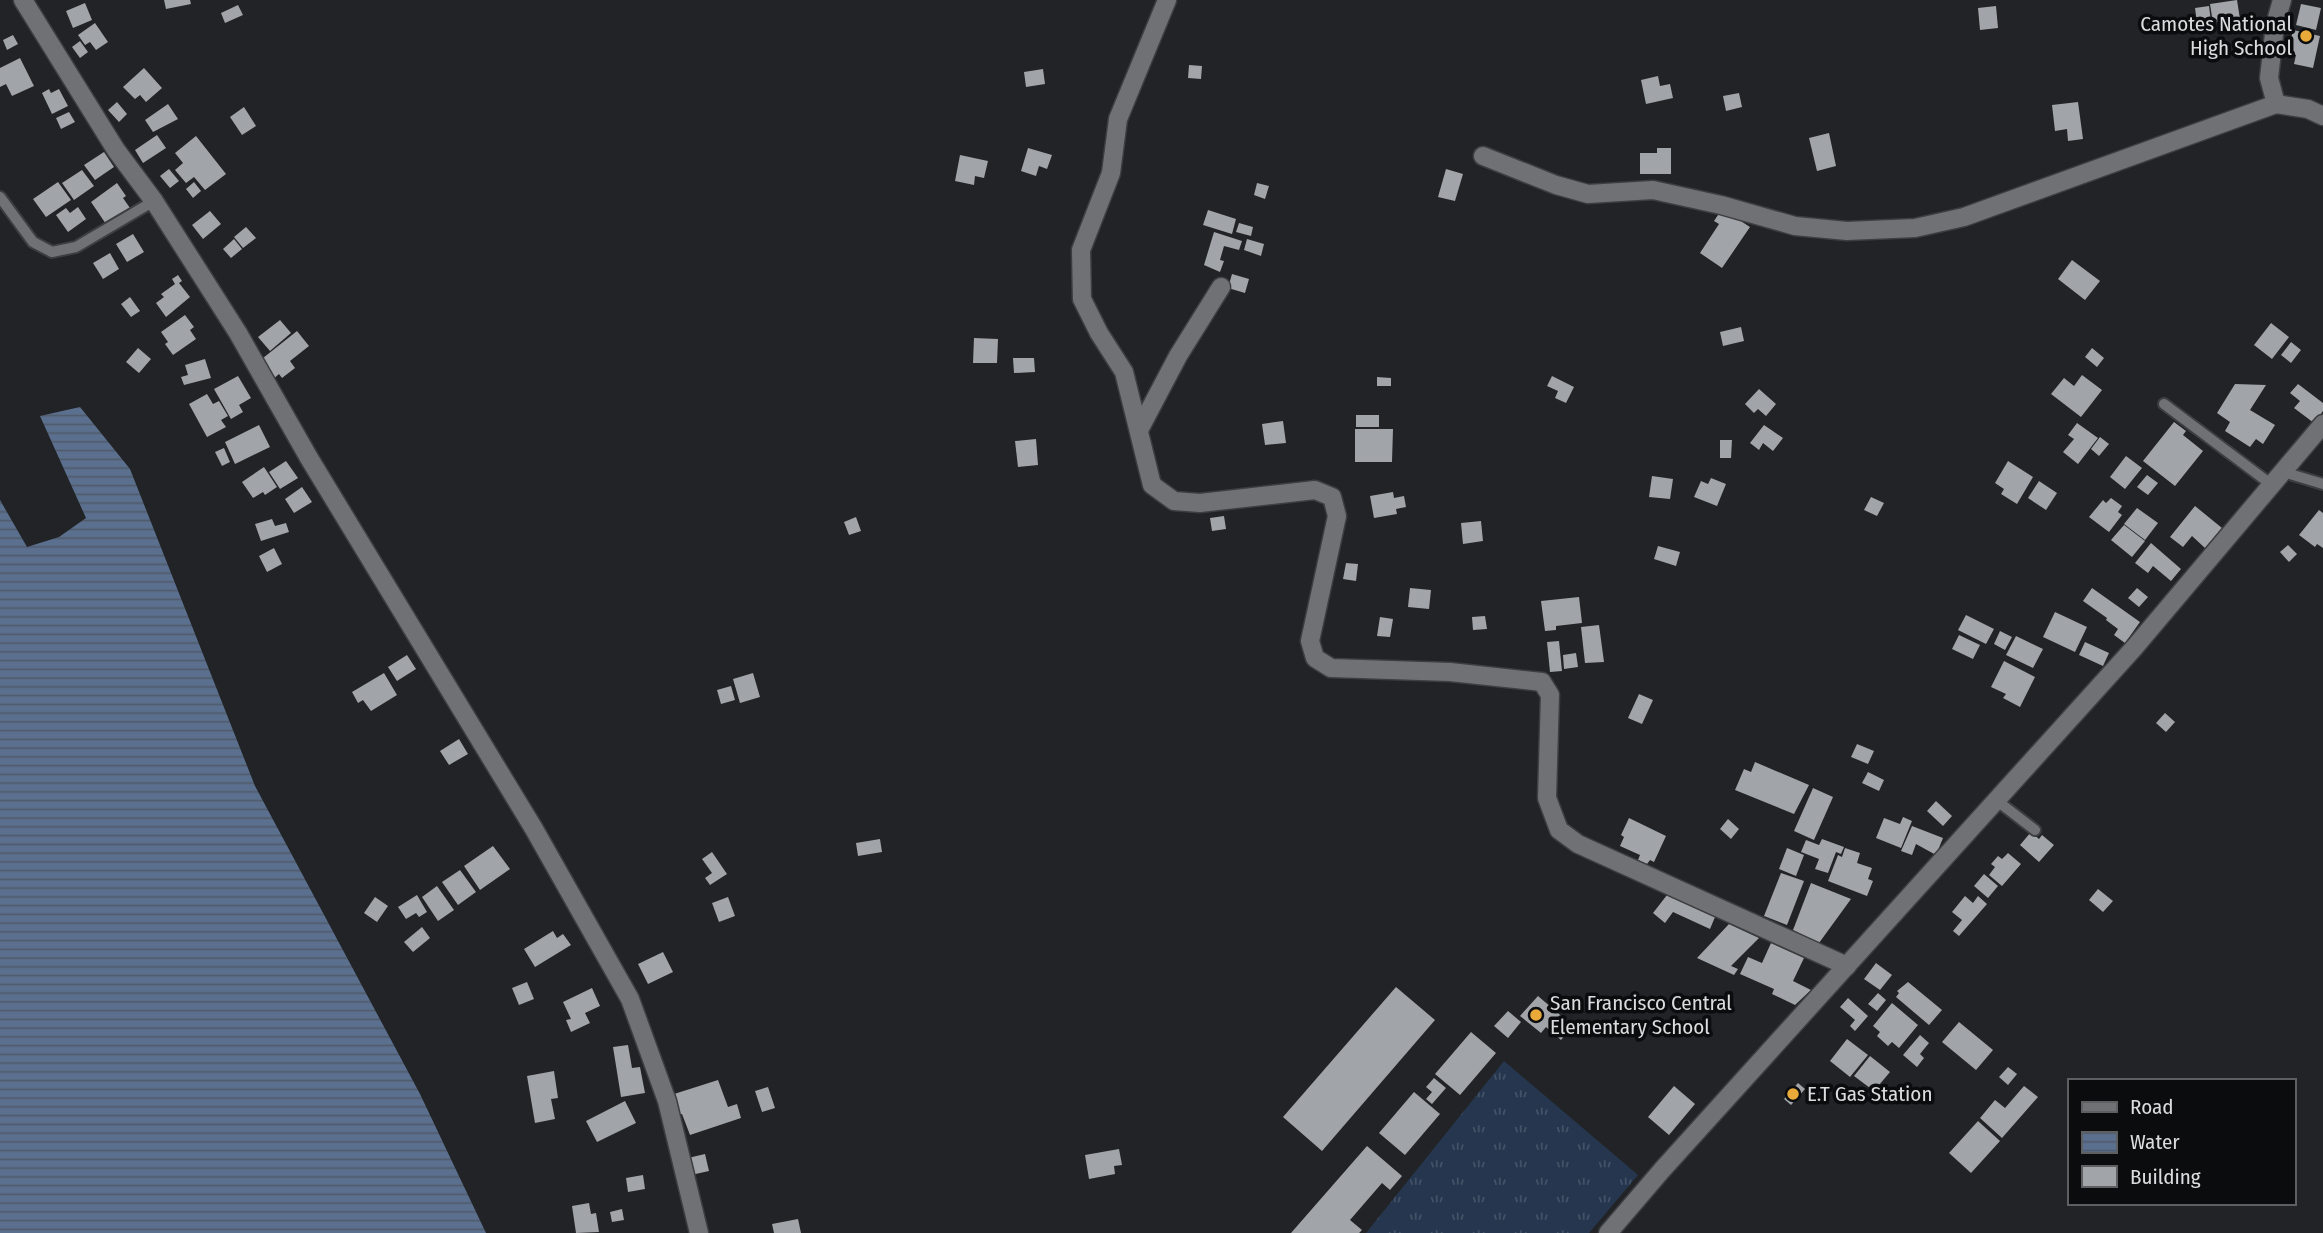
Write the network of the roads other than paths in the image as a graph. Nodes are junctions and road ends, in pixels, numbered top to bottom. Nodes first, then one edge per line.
1 (23, 0) edge
2 (1167, 0) edge
3 (2282, 0) edge
4 (2276, 104) junction
5 (2323, 116) edge
6 (1483, 156) dead end
7 (0, 197) edge
8 (154, 201) junction
9 (1221, 287) dead end
10 (2164, 404) dead end
11 (2323, 424) edge
12 (1139, 430) junction
13 (2277, 479) junction
14 (2323, 484) edge
15 (1996, 800) junction
16 (2035, 830) dead end
17 (1847, 966) junction
18 (699, 1233) edge
19 (1608, 1233) edge

1 - 8 street
2 - 12 street
3 - 4 street
4 - 5 street
4 - 6 street
7 - 8 lane
8 - 18 street
9 - 12 street
10 - 13 lane
11 - 13 street
12 - 17 street
13 - 14 lane
13 - 15 street
15 - 16 lane
15 - 17 street
17 - 19 street

